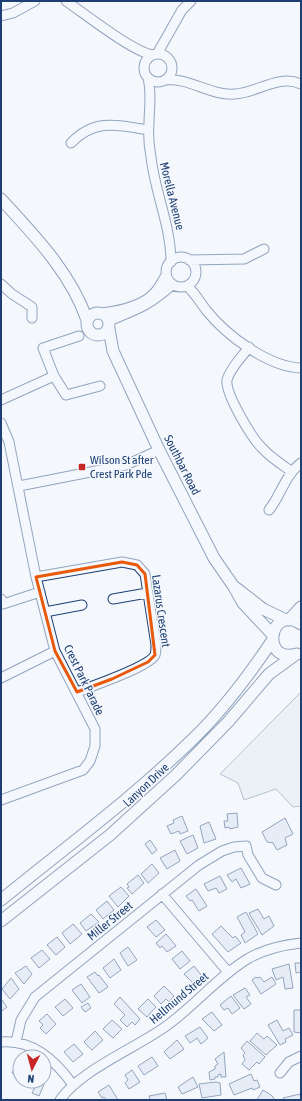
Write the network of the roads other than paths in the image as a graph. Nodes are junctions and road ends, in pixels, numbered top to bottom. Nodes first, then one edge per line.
1 (36, 1) edge
2 (66, 1) edge
3 (191, 1) edge
4 (1, 16) edge
5 (169, 36) junction
6 (130, 46) junction
7 (155, 55) junction
8 (170, 64) junction
9 (146, 74) junction
10 (163, 81) junction
11 (188, 82) junction
12 (301, 84) edge
13 (151, 105) junction
14 (148, 130) junction
15 (71, 143) dead end
16 (1, 199) edge
17 (171, 245) junction
18 (264, 249) dead end
19 (191, 261) junction
20 (171, 262) junction
21 (166, 275) junction
22 (1, 284) edge
23 (190, 284) junction
24 (172, 285) junction
25 (32, 318) dead end
26 (100, 319) junction
27 (79, 336) dead end
28 (97, 336) junction
29 (249, 347) junction
30 (113, 350) junction
31 (301, 368) edge
32 (54, 376) junction
33 (100, 386) dead end
34 (1, 400) edge
35 (1, 423) edge
36 (5, 444) edge
37 (159, 450) junction
38 (301, 463) edge
39 (291, 471) junction
40 (19, 486) junction
41 (269, 510) dead end
42 (36, 577) junction
43 (234, 587) junction
44 (40, 592) junction
45 (147, 593) junction
46 (1, 599) edge
47 (113, 599) dead end
48 (82, 605) dead end
49 (301, 607) edge
50 (45, 612) junction
51 (287, 620) junction
52 (301, 624) edge
53 (272, 638) junction
54 (55, 651) junction
55 (298, 653) edge
56 (1, 678) edge
57 (77, 692) junction
58 (1, 800) edge
59 (276, 885) dead end
60 (162, 894) junction
61 (1, 900) edge
62 (1, 921) edge
63 (301, 943) edge
64 (228, 972) junction
65 (1, 1042) edge
66 (16, 1042) junction
67 (301, 1056) edge
68 (280, 1073) dead end
69 (73, 1085) junction
70 (60, 1100) edge

1 - 4 street
2 - 6 street
3 - 5 street
5 - 7 street
5 - 8 street
6 - 7 street
6 - 9 street, Morella Avenue
7 - 8 street
7 - 9 street
8 - 10 street
8 - 11 street
9 - 10 street
9 - 13 street, Morella Avenue
10 - 11 street
10 - 13 street, Morella Avenue
11 - 12 street
13 - 14 street, Morella Avenue
14 - 15 street
14 - 17 street, Morella Avenue
16 - 26 main road
17 - 19 street, Morella Avenue
17 - 20 street, Morella Avenue
18 - 19 street
19 - 20 street
19 - 23 street
20 - 21 street
21 - 24 street
21 - 26 street
22 - 25 street
23 - 24 street
23 - 29 street
24 - 26 street
26 - 28 main road
26 - 28 main road, Southbar Road
26 - 30 main road, Southbar Road
27 - 32 street
28 - 30 main road, Southbar Road
29 - 31 street
29 - 39 street
30 - 37 main road, Southbar Road
32 - 33 street
32 - 34 street
35 - 36 street, Crest Park Parade
36 - 40 street, Crest Park Parade
37 - 40 street
37 - 43 main road, Southbar Road
38 - 39 street
39 - 41 street
40 - 42 street, Crest Park Parade
42 - 44 street, Crest Park Parade
42 - 45 street, Lazarus Crescent
43 - 51 main road, Southbar Road
43 - 53 main road, Southbar Road
44 - 46 street
44 - 50 street, Crest Park Parade
45 - 47 street
45 - 57 street, Lazarus Crescent
48 - 50 street
49 - 51 main road
50 - 54 street, Crest Park Parade
51 - 52 main road, Southbar Road
51 - 53 main road, Lanyon Drive
53 - 55 main road, Southbar Road
53 - 61 main road, Lanyon Drive
54 - 56 street
54 - 57 street, Crest Park Parade
55 - 62 main road, Lanyon Drive
57 - 58 street, Crest Park Parade
59 - 60 street, Miller Street
60 - 64 street
60 - 66 street, Miller Street
63 - 64 street, Hellmund Street
64 - 69 street, Hellmund Street
65 - 66 street
66 - 69 street
67 - 68 street
69 - 70 street, Hellmund Street

